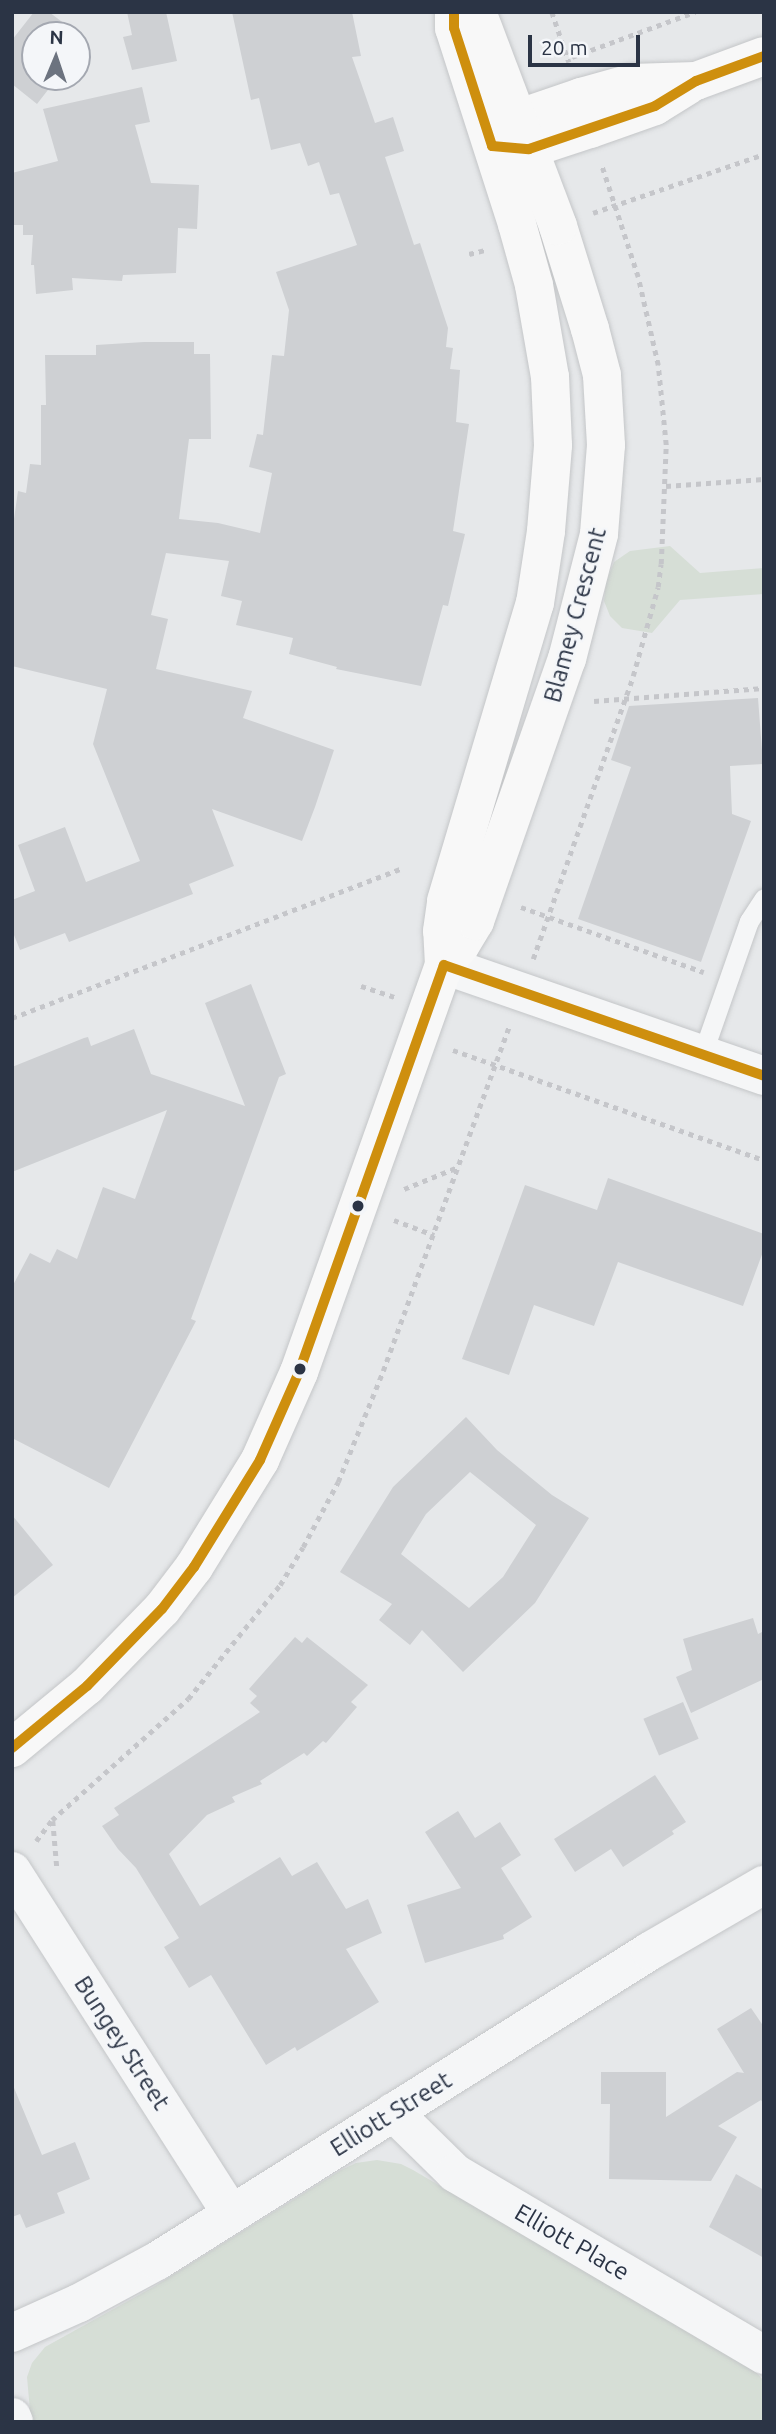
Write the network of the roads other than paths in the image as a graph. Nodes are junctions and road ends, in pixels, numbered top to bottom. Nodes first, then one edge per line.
1 (454, 12) edge
2 (477, 12) edge
3 (764, 56) edge
4 (513, 138) junction
5 (600, 369) junction
6 (550, 377) junction
7 (599, 534) junction
8 (539, 578) junction
9 (577, 624) junction
10 (499, 725) junction
11 (540, 737) junction
12 (764, 898) edge
13 (443, 965) junction
14 (702, 1055) junction
15 (764, 1076) edge
16 (12, 1748) edge
17 (22, 1859) edge
18 (764, 1885) edge
19 (393, 2112) junction
20 (231, 2214) junction
21 (12, 2333) edge
22 (764, 2355) edge
23 (12, 2417) edge
24 (14, 2422) edge

1 - 4 street, Blamey Crescent
2 - 4 street, Blamey Crescent
3 - 4 street
4 - 5 street, Blamey Crescent
4 - 6 street, Blamey Crescent
5 - 6 street
5 - 7 street, Blamey Crescent
6 - 8 street, Blamey Crescent
7 - 8 street
7 - 9 street, Blamey Crescent
8 - 9 street
8 - 10 street, Blamey Crescent
9 - 11 street, Blamey Crescent
10 - 11 street
10 - 13 street, Blamey Crescent
11 - 13 street, Blamey Crescent
12 - 14 lane
13 - 14 street
13 - 16 street, Blamey Crescent
14 - 15 street
17 - 20 street, Bungey Street
18 - 19 street, Elliott Street
19 - 20 street, Elliott Street
19 - 22 street, Elliott Place
20 - 21 street, Elliott Street
23 - 24 street

